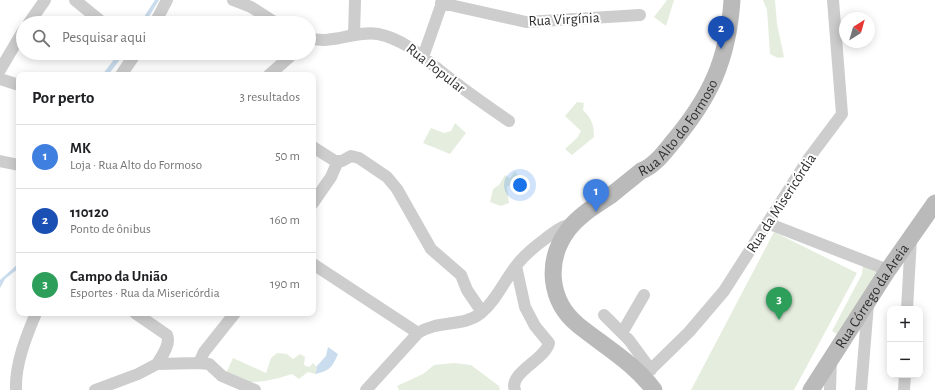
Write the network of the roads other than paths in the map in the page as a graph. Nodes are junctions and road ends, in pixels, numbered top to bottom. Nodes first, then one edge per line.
1 (45, 0) edge
2 (75, 0) edge
3 (167, 0) edge
4 (233, 0) edge
5 (355, 0) edge
6 (732, 0) edge
7 (833, 0) edge
8 (442, 1) edge
9 (640, 15) dead end
10 (34, 16) edge
11 (95, 16) edge
12 (159, 16) edge
13 (264, 16) edge
14 (354, 35) junction
15 (316, 40) edge
16 (16, 43) edge
17 (423, 57) junction
18 (131, 60) edge
19 (286, 60) edge
20 (0, 70) edge
21 (123, 72) edge
22 (272, 72) edge
23 (0, 79) edge
24 (16, 84) edge
25 (509, 121) dead end
26 (316, 149) edge
27 (0, 161) edge
28 (338, 161) junction
29 (16, 164) edge
30 (316, 199) edge
31 (935, 203) edge
32 (767, 223) junction
33 (574, 224) junction
34 (911, 238) junction
35 (316, 266) edge
36 (516, 266) junction
37 (888, 270) junction
38 (644, 295) dead end
39 (868, 304) junction
40 (907, 306) edge
41 (482, 312) junction
42 (604, 315) dead end
43 (35, 316) edge
44 (139, 316) edge
45 (233, 316) edge
46 (418, 333) junction
47 (622, 333) junction
48 (831, 360) junction
49 (199, 363) junction
50 (157, 364) junction
51 (905, 378) edge
52 (649, 379) edge
53 (16, 390) edge
54 (95, 390) edge
55 (256, 390) edge
56 (366, 390) edge
57 (515, 390) edge
58 (811, 390) edge
59 (830, 390) edge
60 (860, 390) edge
61 (904, 390) edge

1 - 10 street
2 - 11 street
3 - 12 street
4 - 13 street
5 - 14 street
6 - 33 street, Rua Alto do Formoso
7 - 32 street, Rua da Misericórdia
8 - 9 street, Rua Virgínia
8 - 17 street
14 - 15 street, Rua Popular
14 - 17 street, Rua Popular
16 - 20 street
17 - 25 street, Rua Popular
18 - 21 street
19 - 22 street
23 - 24 street
26 - 28 street
27 - 29 street
28 - 30 street
28 - 41 street
31 - 34 street, Rua Córrego da Areia
32 - 37 street
32 - 52 street, Rua da Misericórdia
33 - 36 street
33 - 52 street, Rua Alto do Formoso
34 - 37 street, Rua Córrego da Areia
34 - 40 street
35 - 46 street
36 - 41 street
36 - 57 street
37 - 39 street, Rua Córrego da Areia
38 - 47 street
39 - 48 street, Rua Córrego da Areia
39 - 60 street
41 - 46 street
42 - 47 street
43 - 53 street
44 - 50 street
45 - 49 street
46 - 56 street
47 - 52 street
48 - 58 street, Rua Córrego da Areia
48 - 59 street
49 - 50 street
49 - 55 street
50 - 54 street
51 - 61 street

